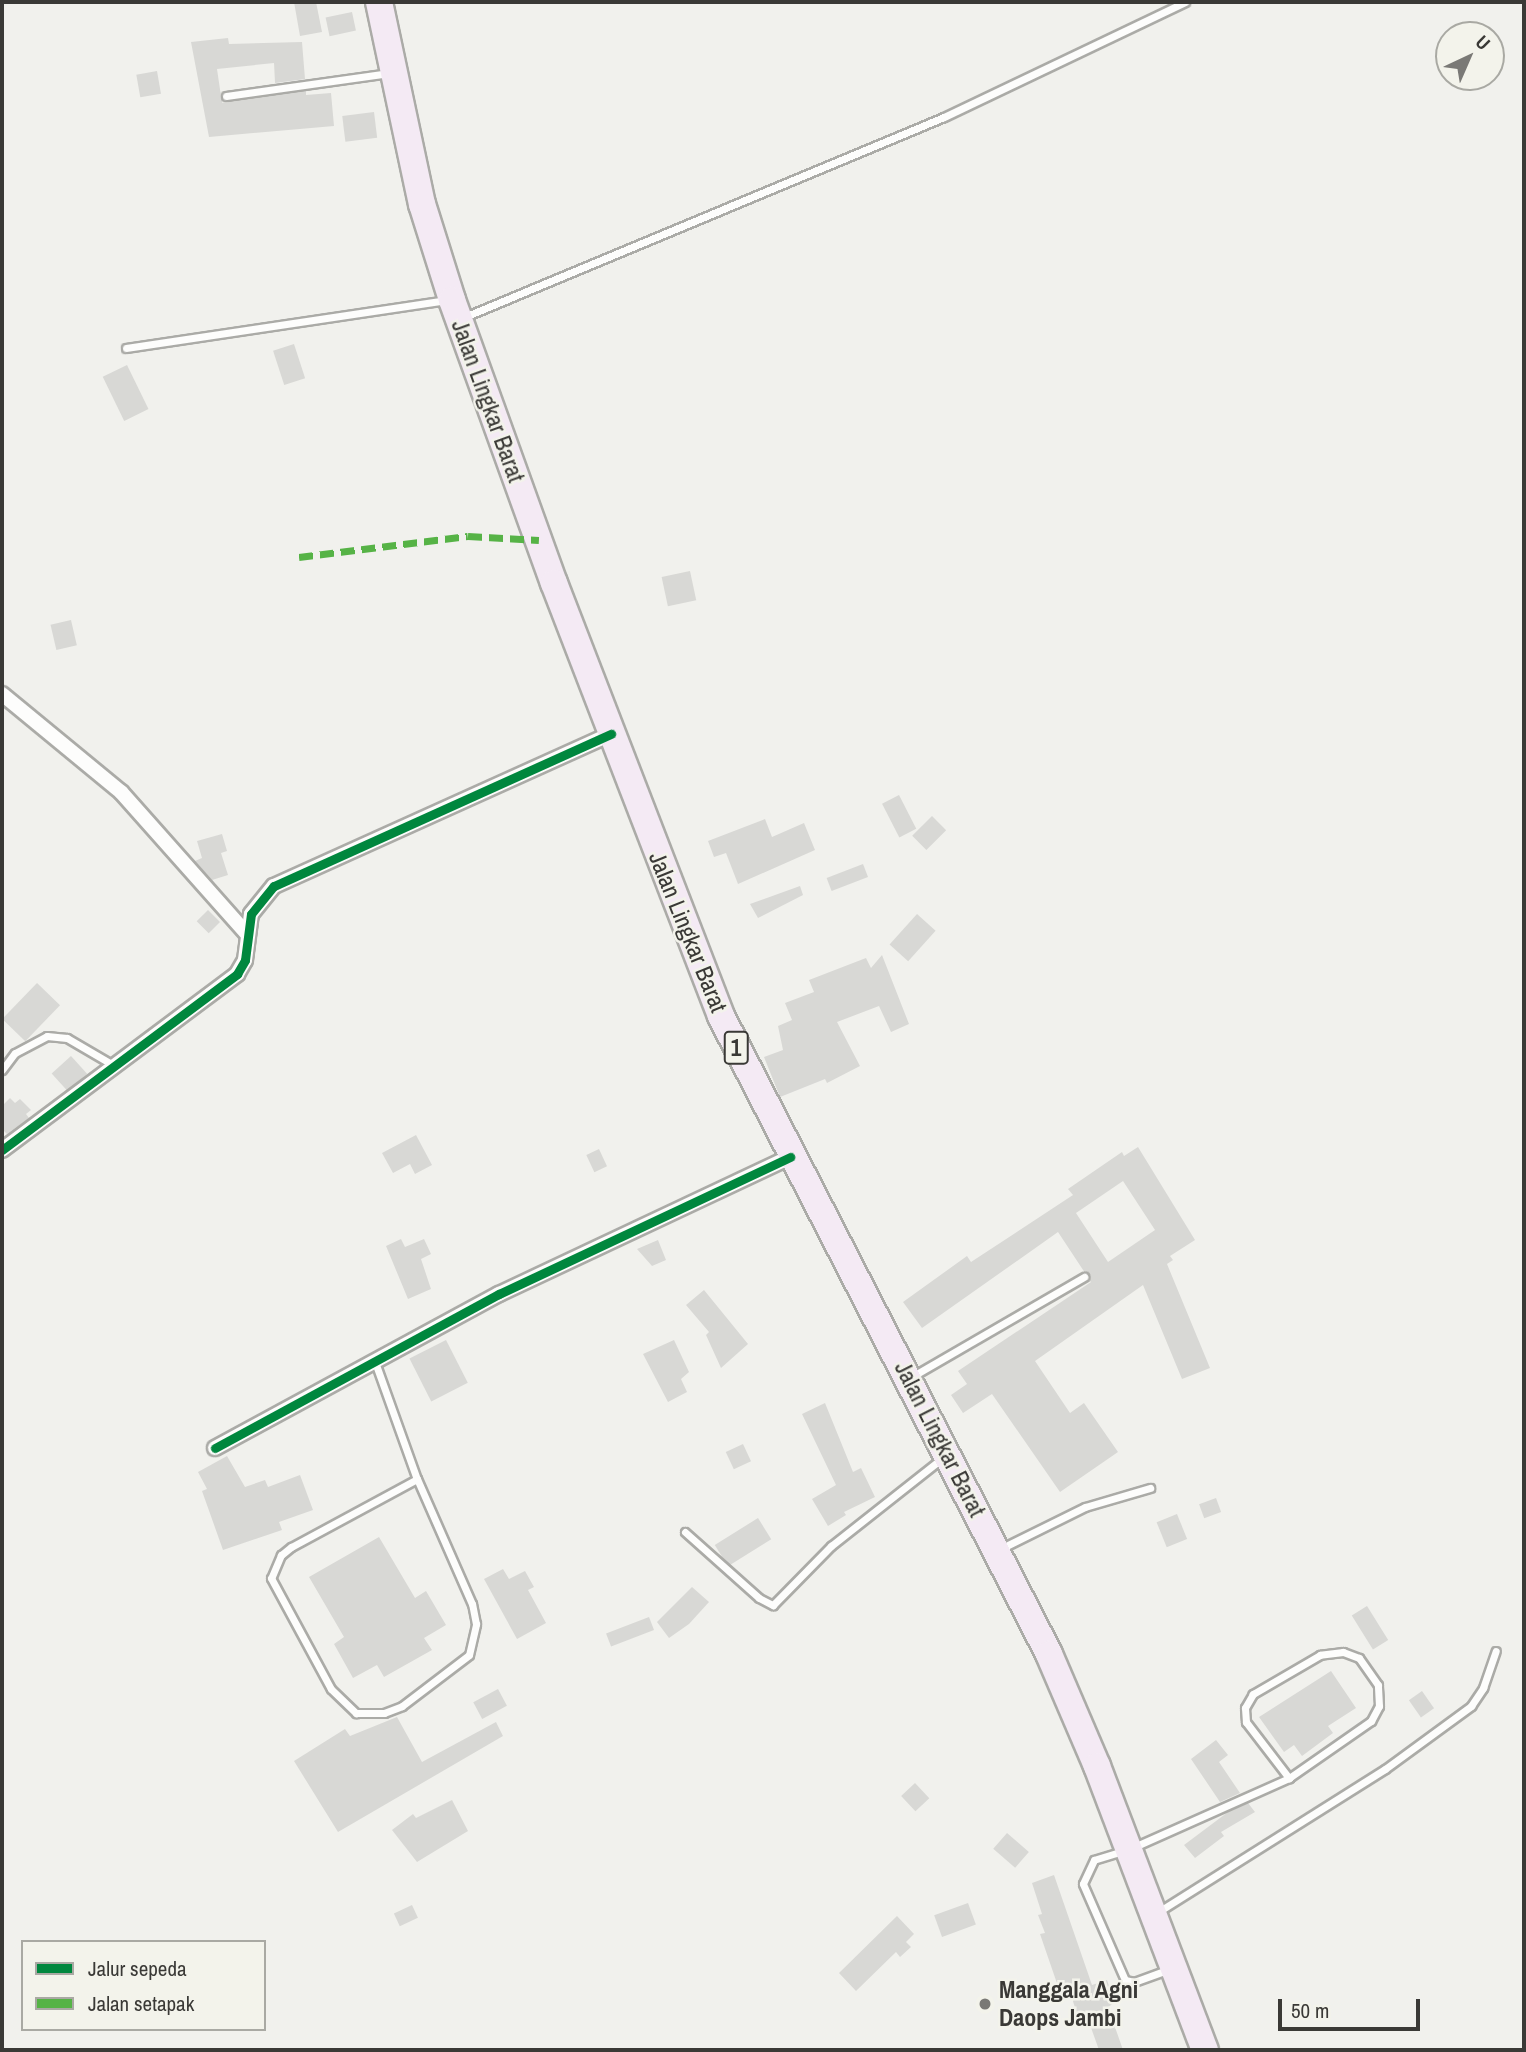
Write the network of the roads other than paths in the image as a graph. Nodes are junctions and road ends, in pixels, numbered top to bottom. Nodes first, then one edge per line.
1 (379, 2) edge
2 (1185, 2) edge
3 (393, 72) junction
4 (226, 96) dead end
5 (455, 309) junction
6 (126, 348) dead end
7 (2, 694) edge
8 (611, 734) junction
9 (246, 933) junction
10 (113, 1065) junction
11 (2, 1070) edge
12 (2, 1150) edge
13 (790, 1157) junction
14 (1084, 1277) dead end
15 (375, 1362) junction
16 (909, 1378) junction
17 (215, 1448) dead end
18 (947, 1454) junction
19 (418, 1479) junction
20 (1150, 1488) dead end
21 (685, 1531) dead end
22 (996, 1551) junction
23 (1496, 1651) dead end
24 (1289, 1778) junction
25 (1127, 1850) junction
26 (1151, 1916) junction
27 (1172, 1968) junction
28 (1205, 2050) edge

1 - 3 highway, Jalan Lingkar Barat / 1
2 - 5 lane
3 - 4 lane
3 - 5 highway, Jalan Lingkar Barat / 1
5 - 6 lane
5 - 8 highway, Jalan Lingkar Barat / 1
7 - 9 street
8 - 9 street
8 - 13 highway, Jalan Lingkar Barat / 1
9 - 10 street
10 - 11 lane
10 - 12 street
13 - 15 street
13 - 16 highway, Jalan Lingkar Barat / 1
14 - 16 lane
15 - 17 street
15 - 19 lane
16 - 18 highway, Jalan Lingkar Barat / 1
18 - 21 lane
18 - 22 highway, Jalan Lingkar Barat / 1
19 - 19 lane
20 - 22 lane
22 - 25 highway, Jalan Lingkar Barat / 1
23 - 26 lane
24 - 24 lane
24 - 25 lane
25 - 26 highway, Jalan Lingkar Barat / 1
25 - 27 lane
26 - 27 highway, Jalan Lingkar Barat / 1
27 - 28 highway, Jalan Lingkar Barat / 1

